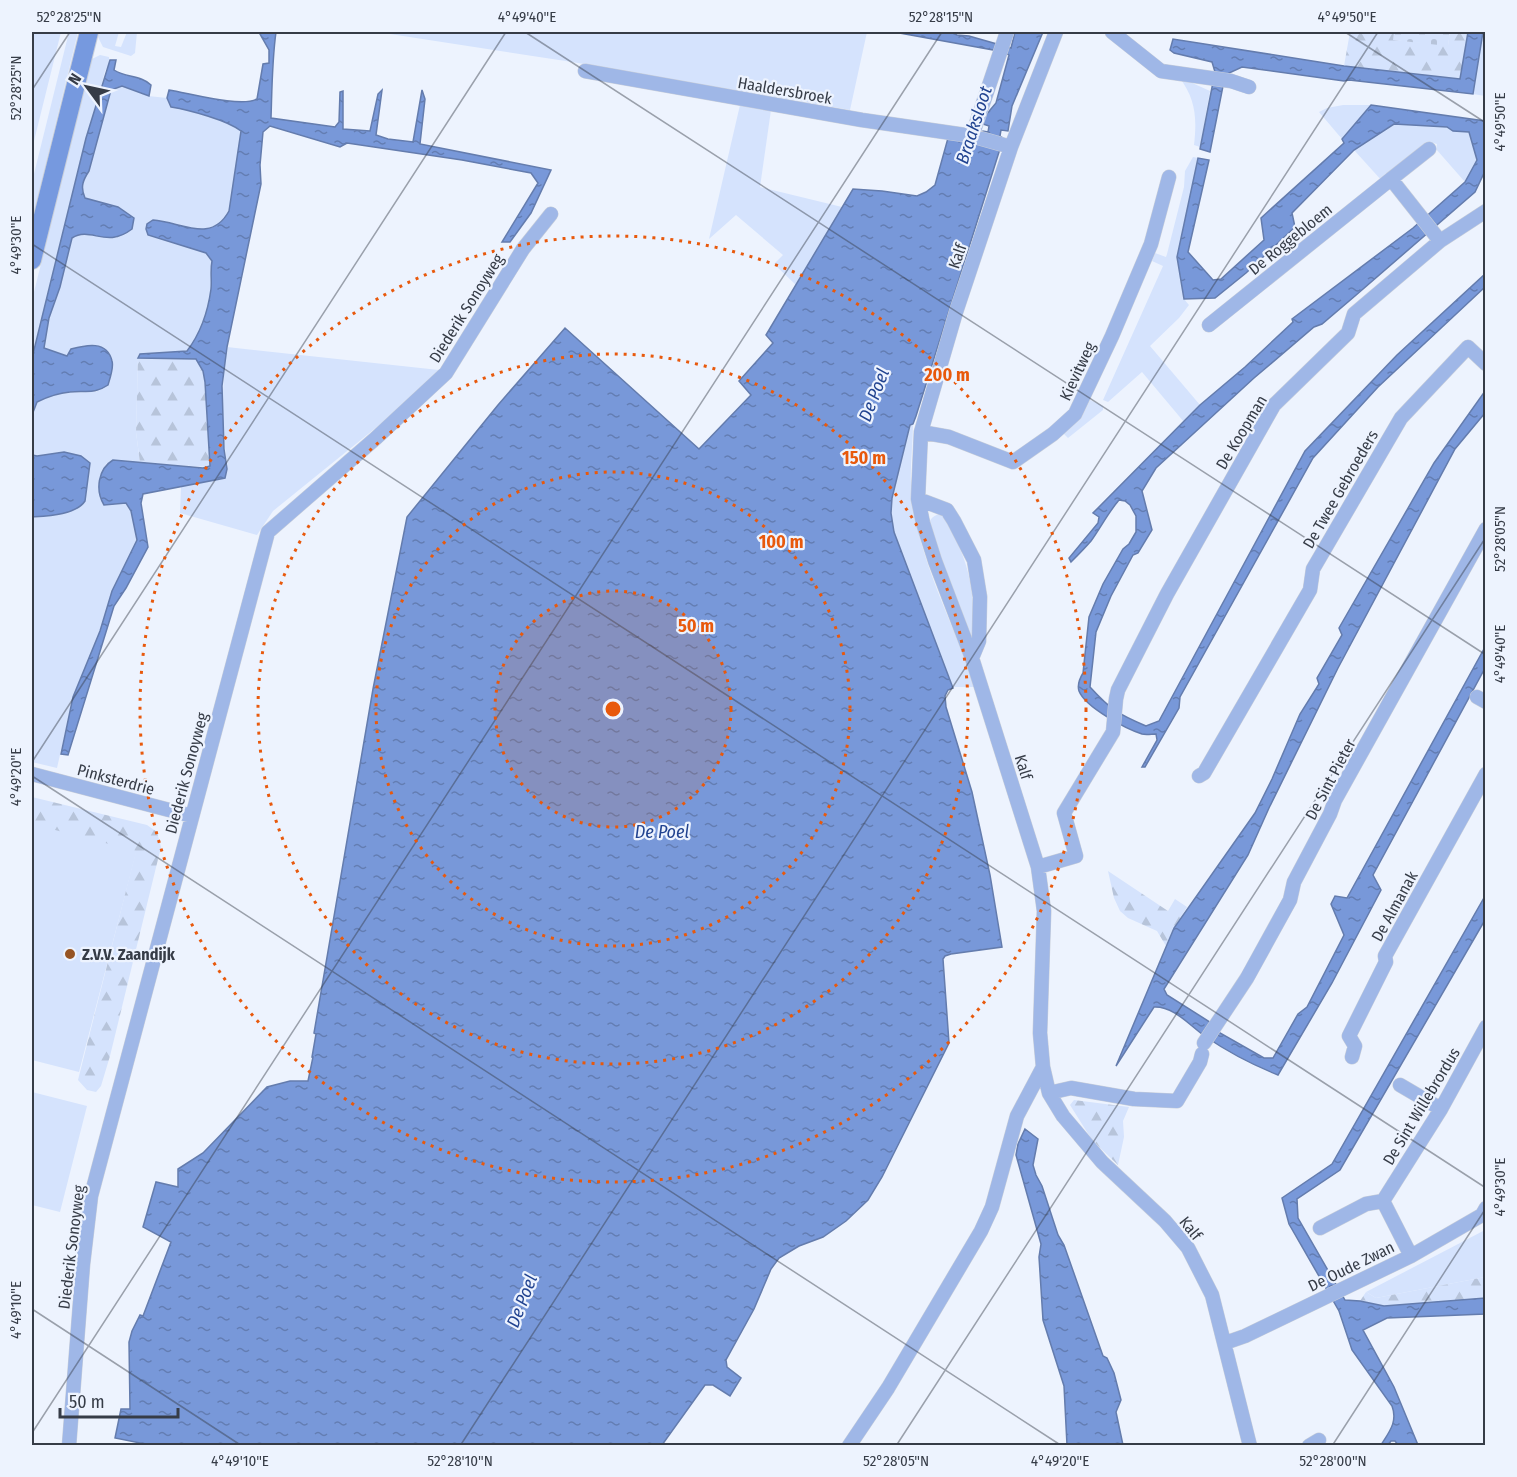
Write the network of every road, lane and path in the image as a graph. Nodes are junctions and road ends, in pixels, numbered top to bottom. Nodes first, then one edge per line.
1 (89, 32) edge
2 (1056, 32) edge
3 (1112, 32) edge
4 (1003, 44) edge
5 (585, 71) dead end
6 (1249, 87) dead end
7 (975, 137) junction
8 (1008, 146) junction
9 (1429, 149) dead end
10 (1169, 177) dead end
11 (1391, 179) junction
12 (1485, 211) edge
13 (551, 214) dead end
14 (1437, 237) junction
15 (32, 260) edge
16 (1209, 325) dead end
17 (1485, 364) edge
18 (921, 432) junction
19 (918, 498) junction
20 (1485, 529) edge
21 (972, 658) junction
22 (32, 774) edge
23 (1485, 774) edge
24 (1199, 776) dead end
25 (192, 816) junction
26 (1038, 867) junction
27 (1485, 1027) edge
28 (1352, 1057) dead end
29 (1043, 1067) junction
30 (1400, 1085) dead end
31 (1049, 1093) junction
32 (1441, 1109) junction
33 (1383, 1201) junction
34 (1485, 1208) edge
35 (1320, 1228) dead end
36 (1411, 1256) junction
37 (1225, 1343) junction
38 (69, 1446) edge
39 (849, 1446) edge
40 (1250, 1446) edge

1 - 15 main road
2 - 8 street, Kalf
3 - 6 street
4 - 7 street
5 - 7 street, Haaldersbroek
7 - 8 street, Haaldersbroek
8 - 18 street, Kalf
9 - 11 street, De Roggebloem
10 - 18 street, Kievitweg
11 - 14 street
11 - 16 street, De Roggebloem
12 - 14 street, De Koopman
13 - 25 street, Diederik Sonoyweg
14 - 26 street, De Koopman
17 - 24 street, De Twee Gebroeders
18 - 19 street, Kalf
19 - 21 street, Kalf
19 - 21 street
20 - 31 street, De Sint Pieter
21 - 26 street, Kalf
22 - 25 street, Pinksterdrie
23 - 28 street, De Almanak
25 - 38 street, Diederik Sonoyweg
26 - 29 street, Kalf
27 - 32 street, De Sint Willebrordus
29 - 31 street, Kalf
29 - 39 street
30 - 32 street
31 - 37 street, Kalf
32 - 33 street, De Sint Willebrordus
33 - 35 street
33 - 36 street
34 - 36 street, De Oude Zwan
36 - 37 street, De Oude Zwan
37 - 40 street, Kalf

